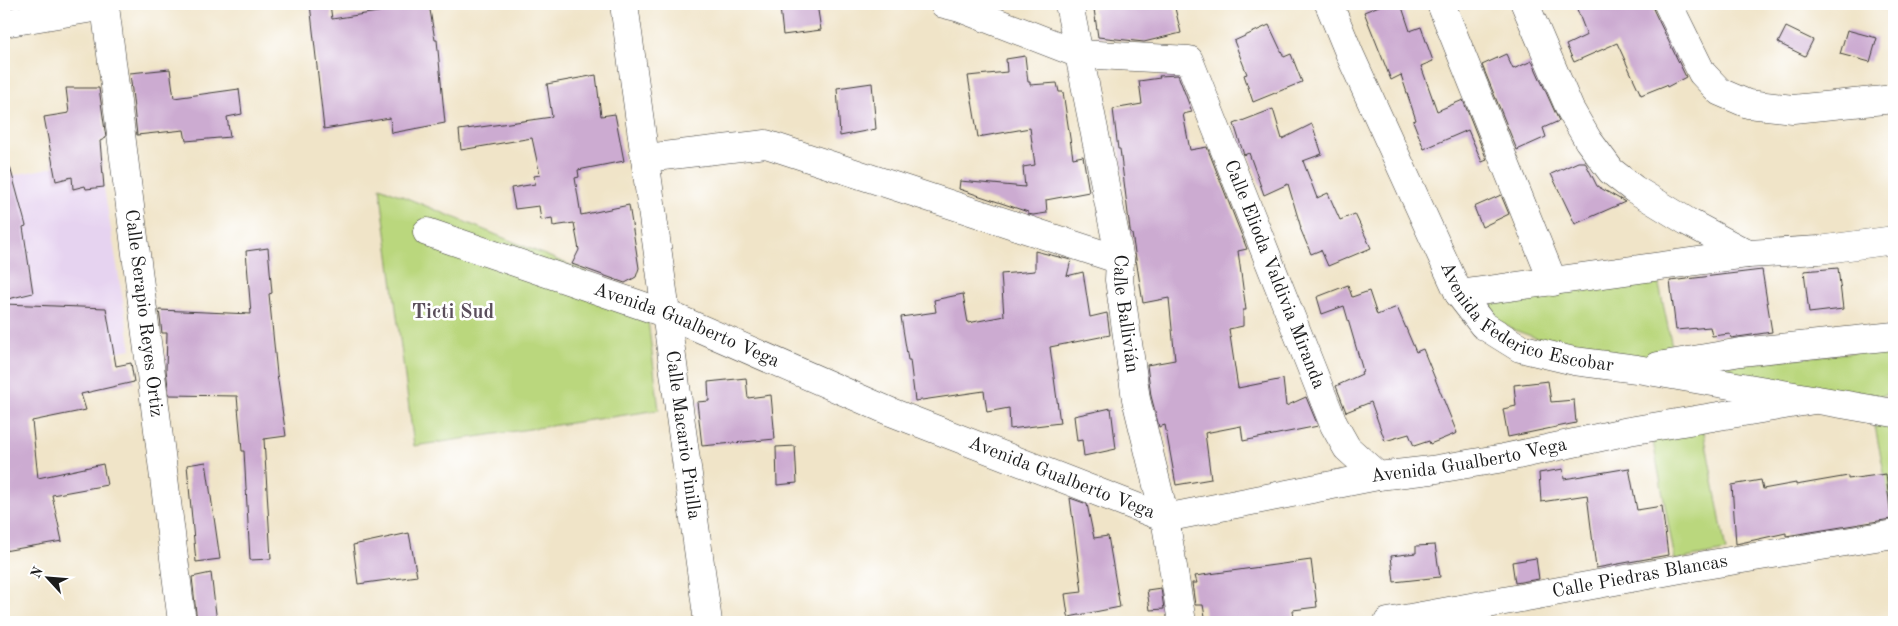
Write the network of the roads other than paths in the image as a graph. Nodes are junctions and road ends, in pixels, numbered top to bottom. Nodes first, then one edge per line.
1 (624, 4) edge
2 (944, 4) edge
3 (1069, 4) edge
4 (1329, 4) edge
5 (1441, 4) edge
6 (1525, 4) edge
7 (1668, 4) edge
8 (4, 23) edge
9 (1079, 54) junction
10 (1894, 99) edge
11 (646, 158) junction
12 (427, 232) dead end
13 (1894, 240) edge
14 (1748, 254) junction
15 (1120, 260) junction
16 (1553, 282) junction
17 (1459, 294) junction
18 (667, 314) junction
19 (1894, 336) edge
20 (1637, 369) junction
21 (1814, 400) junction
22 (1888, 410) edge
23 (1378, 476) junction
24 (1165, 518) junction
25 (1894, 534) edge
26 (182, 622) edge
27 (708, 622) edge
28 (1182, 622) edge
29 (1388, 622) edge

1 - 11 street, Calle Macario Pinilla
2 - 9 street
3 - 9 street, Calle Ballivián
4 - 17 street, Avenida Federico Escobar
5 - 16 street
6 - 14 street
7 - 10 street
8 - 26 street, Calle Serapio Reyes Ortiz
9 - 15 street, Calle Ballivián
9 - 23 street, Calle Elioda Valdivia Miranda
11 - 15 street
11 - 18 street, Calle Macario Pinilla
12 - 18 street, Avenida Gualberto Vega
13 - 14 street
14 - 16 street
15 - 24 street, Calle Ballivián
16 - 17 street
17 - 20 street, Avenida Federico Escobar
18 - 24 street, Avenida Gualberto Vega
18 - 27 street, Calle Macario Pinilla
19 - 20 street
20 - 21 street, Avenida Federico Escobar
21 - 22 street, Avenida Federico Escobar
21 - 23 street, Avenida Gualberto Vega
23 - 24 street, Avenida Gualberto Vega
24 - 28 street, Calle Ballivián
25 - 29 street, Calle Piedras Blancas

